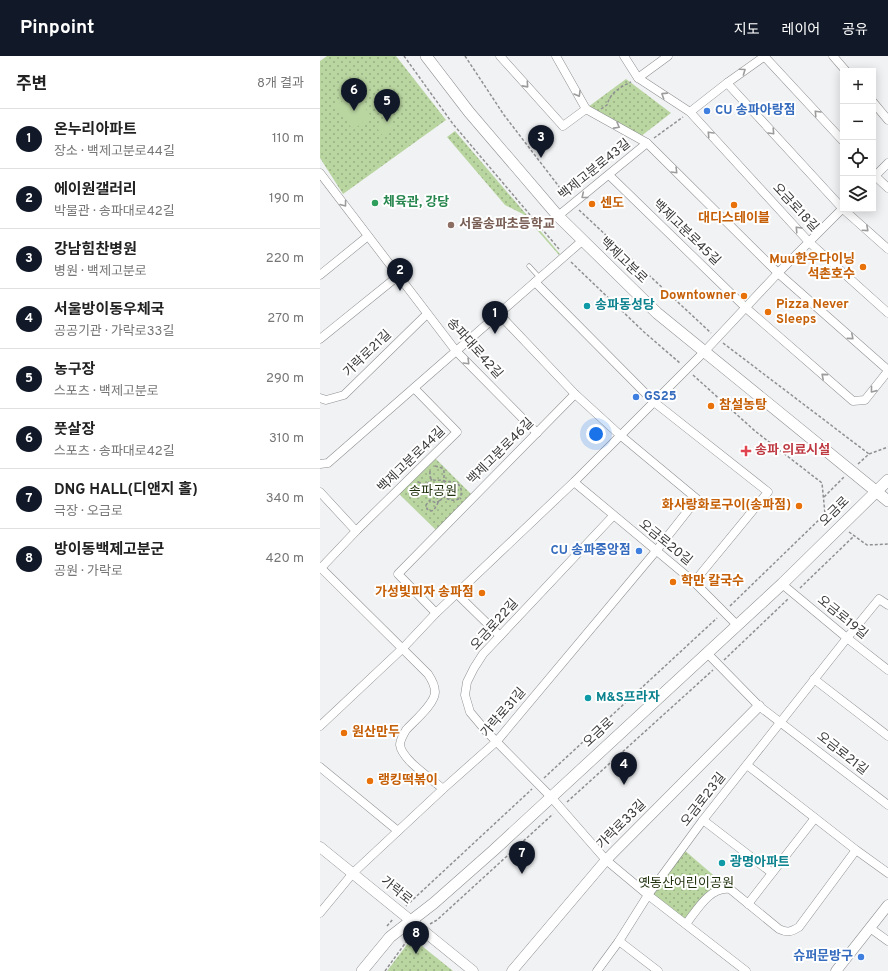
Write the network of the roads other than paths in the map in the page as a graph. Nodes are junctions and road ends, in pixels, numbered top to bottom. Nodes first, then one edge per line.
1 (426, 56) edge
2 (500, 56) edge
3 (556, 56) edge
4 (624, 56) edge
5 (668, 56) edge
6 (765, 56) edge
7 (833, 56) edge
8 (843, 68) edge
9 (638, 78) junction
10 (727, 83) junction
11 (875, 104) edge
12 (586, 108) junction
13 (690, 112) junction
14 (888, 120) edge
15 (841, 140) edge
16 (647, 143) junction
17 (888, 163) edge
18 (320, 173) edge
19 (609, 174) junction
20 (876, 174) edge
21 (876, 178) edge
22 (888, 188) edge
23 (840, 205) edge
24 (840, 211) edge
25 (847, 212) edge
26 (558, 216) junction
27 (368, 236) junction
28 (582, 241) junction
29 (809, 242) junction
30 (888, 249) edge
31 (529, 266) dead end
32 (778, 273) junction
33 (320, 275) edge
34 (398, 276) junction
35 (537, 280) junction
36 (746, 308) junction
37 (498, 313) junction
38 (888, 313) edge
39 (427, 314) junction
40 (320, 340) edge
41 (456, 351) junction
42 (704, 352) junction
43 (888, 370) edge
44 (414, 388) junction
45 (575, 394) junction
46 (320, 398) edge
47 (654, 402) junction
48 (537, 433) junction
49 (620, 435) junction
50 (320, 464) edge
51 (888, 480) edge
52 (574, 482) junction
53 (876, 491) junction
54 (320, 492) edge
55 (888, 501) edge
56 (613, 516) junction
57 (356, 531) junction
58 (656, 551) junction
59 (320, 567) edge
60 (694, 582) junction
61 (782, 584) junction
62 (457, 594) junction
63 (888, 605) edge
64 (436, 613) junction
65 (737, 625) junction
66 (500, 636) junction
67 (847, 638) junction
68 (403, 648) junction
69 (707, 653) junction
70 (888, 670) edge
71 (814, 679) junction
72 (759, 706) junction
73 (781, 722) junction
74 (320, 726) edge
75 (888, 736) edge
76 (498, 741) junction
77 (747, 765) junction
78 (320, 767) edge
79 (443, 789) junction
80 (550, 797) junction
81 (888, 805) edge
82 (814, 818) junction
83 (703, 820) junction
84 (398, 831) junction
85 (320, 847) edge
86 (856, 850) junction
87 (606, 860) junction
88 (353, 873) junction
89 (772, 873) junction
90 (888, 873) edge
91 (648, 895) junction
92 (748, 904) junction
93 (888, 905) edge
94 (320, 913) edge
95 (412, 920) junction
96 (686, 924) junction
97 (870, 928) junction
98 (619, 941) junction
99 (888, 942) edge
100 (362, 971) edge
101 (473, 971) edge
102 (512, 971) edge
103 (597, 971) edge
104 (658, 971) edge
105 (746, 971) edge
106 (837, 971) edge

1 - 26 main road, 백제고분로
2 -> 12 street
3 -> 12 street
4 - 9 street
5 - 9 street
10 -> 6 street
15 -> 6 street
7 - 8 street
13 -> 9 street, 오금로18길
10 - 13 street
10 -> 23 street
11 - 14 street
12 -> 16 street
29 -> 13 street, 오금로18길
16 - 19 street, 백제고분로43길
16 -> 32 street
17 - 20 street
18 -> 27 street, 송파대로42길
19 -> 26 street, 백제고분로43길
19 - 36 street, 백제고분로45길
21 - 22 street
24 - 29 street
25 -> 30 street
26 - 28 main road, 백제고분로
27 - 33 street
27 - 34 street, 송파대로42길
28 - 35 street
28 - 42 main road, 백제고분로
29 - 32 street
29 - 38 street, 오금로18길
31 - 35 lane
32 - 36 street
32 -> 43 street
34 - 39 street, 송파대로42길
34 - 40 street
35 - 37 street
35 - 47 street
36 - 42 street
43 -> 36 street, 백제고분로45길
37 - 41 street
37 - 45 street
39 - 41 street, 송파대로42길
39 - 46 street, 가락로21길
41 - 44 street
41 -> 48 street, 송파대로42길
42 - 47 street
42 - 53 main road, 백제고분로
44 - 50 street
44 - 57 street, 백제고분로44길
45 - 48 street, 백제고분로46길
45 - 49 street
47 - 49 street
47 - 60 street
48 - 64 street, 백제고분로46길
49 - 52 street
49 - 58 street
51 - 53 main road, 오금로
52 - 56 street, 오금로20길
52 - 62 street
53 - 55 main road, 백제고분로
53 - 61 main road, 오금로
54 - 57 street
56 - 58 street, 오금로20길
56 - 66 street, 오금로22길
57 - 59 street, 백제고분로44길
58 - 60 street, 오금로20길
58 - 76 street, 가락로31길
59 - 68 street
60 - 65 street, 오금로20길
61 - 65 main road, 오금로
61 - 67 street, 오금로19길
62 - 64 street
62 - 66 street
63 - 67 street
64 - 68 street
65 - 69 main road, 오금로
66 - 76 street, 오금로22길
67 - 70 street, 오금로19길
67 - 71 street
68 - 74 street
68 - 79 street
69 - 72 street, 오금로21길
69 - 80 main road, 오금로
71 - 73 street
71 - 75 street
72 - 73 street, 오금로21길
72 - 87 street, 가락로33길
73 - 77 street, 오금로23길
73 - 81 street, 오금로21길
76 - 79 street, 가락로31길
76 - 80 street, 오금로22길
77 - 82 street
77 - 83 street, 오금로23길
78 - 84 street
79 - 84 street, 가락로31길
80 - 87 street
80 - 95 main road, 오금로
82 - 86 street
82 - 89 street
83 - 89 street
83 - 91 street, 오금로23길
84 - 88 street, 가락로31길
85 - 88 street, 가락로
86 - 90 street
86 - 92 street
87 - 91 street
87 - 102 street, 가락로33길
88 - 94 street, 가락로31길
88 - 95 street, 가락로
89 - 92 street
91 - 96 street
91 - 98 street, 오금로23길
92 - 96 street
93 - 97 street
95 - 100 main road, 오금로
95 - 101 street, 가락로
96 - 105 street
97 - 99 street
97 - 106 street
98 - 103 street, 오금로23길
98 - 104 street

